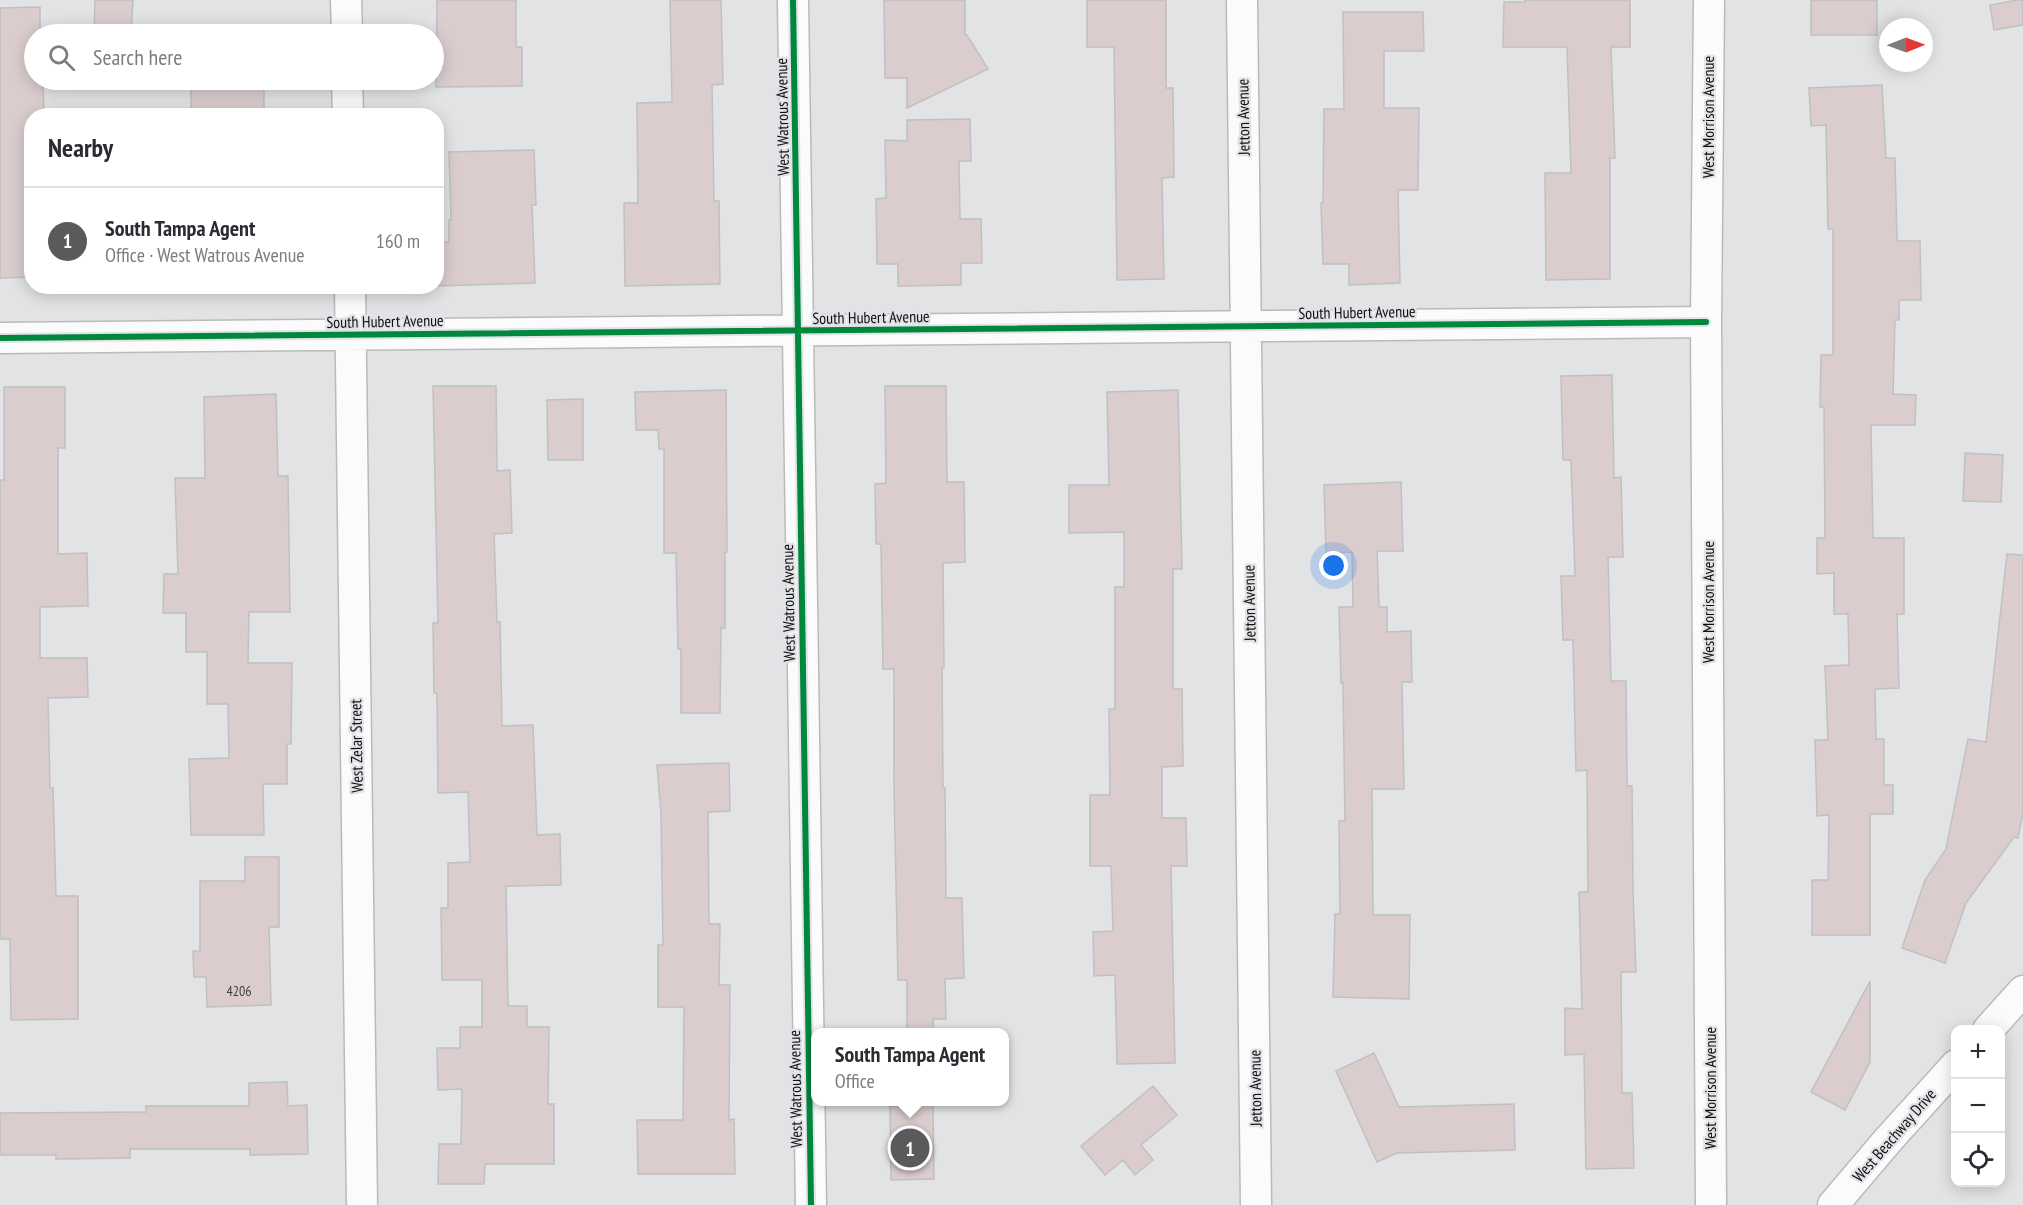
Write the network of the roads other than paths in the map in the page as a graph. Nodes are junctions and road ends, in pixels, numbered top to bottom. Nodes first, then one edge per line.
1 (346, 0) edge
2 (794, 0) edge
3 (1242, 0) edge
4 (1708, 0) edge
5 (347, 24) edge
6 (347, 90) edge
7 (348, 108) edge
8 (350, 294) edge
9 (1706, 322) junction
10 (1246, 326) junction
11 (798, 331) junction
12 (351, 335) junction
13 (0, 338) edge
14 (2023, 991) edge
15 (1992, 1025) edge
16 (1951, 1071) edge
17 (362, 1205) edge
18 (811, 1205) edge
19 (1256, 1205) edge
20 (1711, 1205) edge
21 (1833, 1205) edge

1 - 5 street
2 - 11 street, West Watrous Avenue
3 - 10 street, Jetton Avenue
4 - 9 street, West Morrison Avenue
6 - 7 street
8 - 12 street, West Zelar Street
9 - 10 street, South Hubert Avenue
9 - 20 street, West Morrison Avenue
10 - 11 street, South Hubert Avenue
10 - 19 street, Jetton Avenue
11 - 12 street, South Hubert Avenue
11 - 18 street, West Watrous Avenue
12 - 13 street, South Hubert Avenue
12 - 17 street, West Zelar Street
14 - 15 street
16 - 21 street, West Beachway Drive

